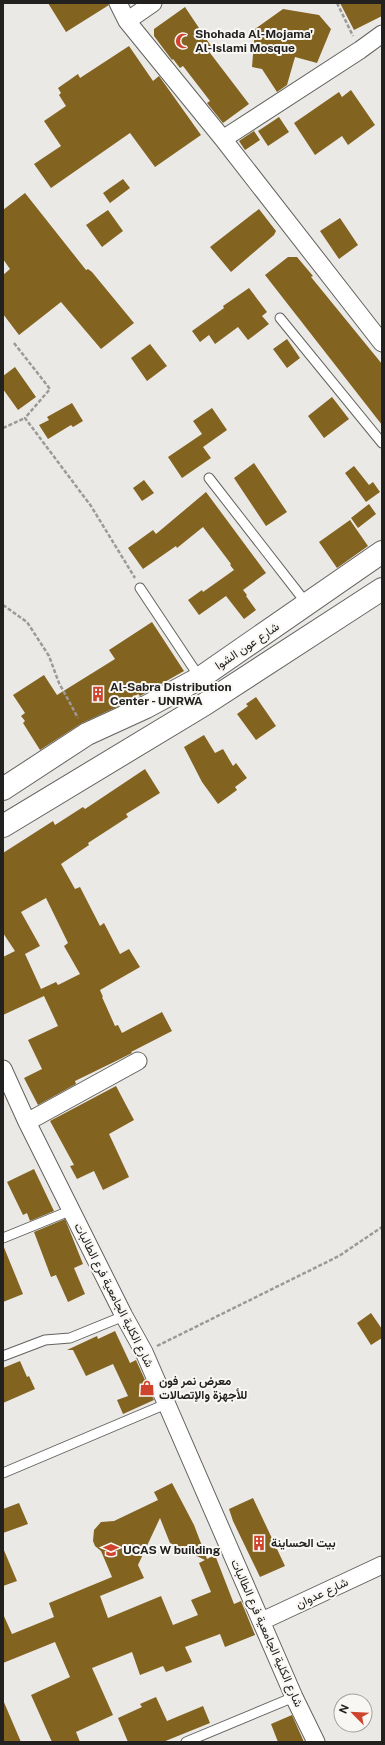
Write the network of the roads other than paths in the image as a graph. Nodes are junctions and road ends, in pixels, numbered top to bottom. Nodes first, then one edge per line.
1 (118, 3) edge
2 (153, 3) edge
3 (127, 21) junction
4 (382, 34) edge
5 (224, 139) junction
6 (280, 318) dead end
7 (382, 343) edge
8 (382, 443) edge
9 (209, 478) dead end
10 (382, 552) edge
11 (140, 588) road end
12 (382, 590) edge
13 (308, 605) junction
14 (200, 678) junction
15 (3, 789) edge
16 (3, 826) edge
17 (138, 1061) dead end
18 (3, 1069) edge
19 (27, 1122) junction
20 (72, 1210) junction
21 (3, 1238) edge
22 (124, 1316) junction
23 (3, 1356) edge
24 (166, 1404) junction
25 (3, 1473) edge
26 (382, 1565) edge
27 (262, 1621) junction
28 (294, 1697) junction
29 (186, 1742) edge
30 (316, 1742) edge

1 - 3 street
2 - 3 street
3 - 5 street
4 - 5 street
5 - 7 street
6 - 8 lane
9 - 13 lane
10 - 13 main road, شارع عون الشوا
11 - 14 lane
12 - 16 main road, شارع عون الشوا
13 - 14 main road, شارع عون الشوا
14 - 15 main road, شارع عون الشوا
17 - 19 street
18 - 19 street, شارع الكلية الجامعية فرع الطالبات
19 - 20 street, شارع الكلية الجامعية فرع الطالبات
20 - 21 lane
20 - 22 street, شارع الكلية الجامعية فرع الطالبات
22 - 23 lane
22 - 24 street, شارع الكلية الجامعية فرع الطالبات
24 - 25 lane
24 - 27 street, شارع الكلية الجامعية فرع الطالبات
26 - 27 street, شارع عدوان
27 - 28 street, شارع الكلية الجامعية فرع الطالبات
28 - 29 lane
28 - 30 street, شارع الكلية الجامعية فرع الطالبات

